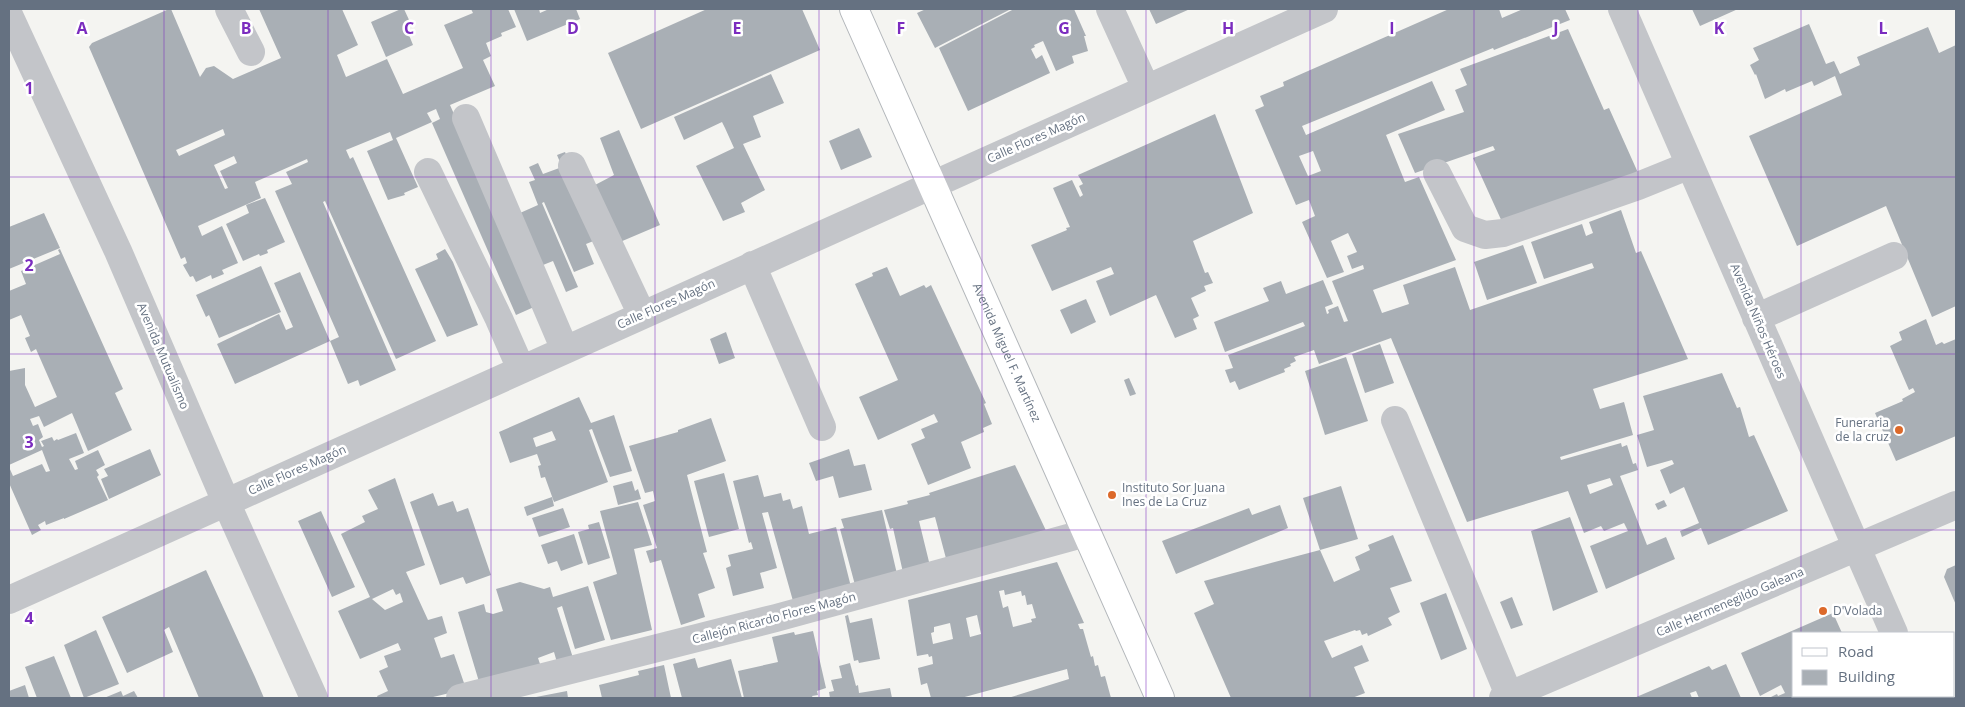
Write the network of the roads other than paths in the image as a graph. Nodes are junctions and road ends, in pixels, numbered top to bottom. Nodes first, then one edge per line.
1 (229, 9) edge
2 (854, 9) edge
3 (1110, 9) edge
4 (1324, 9) edge
5 (1622, 9) edge
6 (9, 15) edge
7 (251, 52) dead end
8 (1146, 88) junction
9 (466, 118) dead end
10 (1690, 165) junction
11 (572, 166) dead end
12 (428, 172) dead end
13 (1438, 173) dead end
14 (931, 184) junction
15 (1894, 256) dead end
16 (752, 265) junction
17 (642, 315) junction
18 (1756, 318) junction
19 (565, 350) junction
20 (521, 369) junction
21 (1395, 420) dead end
22 (822, 428) dead end
23 (226, 502) junction
24 (1956, 504) edge
25 (1086, 533) junction
26 (1856, 549) junction
27 (9, 600) edge
28 (1894, 632) edge
29 (1506, 697) edge
30 (314, 698) edge
31 (460, 698) edge
32 (1160, 698) edge

1 - 7 street
2 - 14 main road, Avenida Miguel F. Martínez
3 - 8 street
4 - 8 street, Calle Flores Magón
5 - 10 street, Avenida Niños Héroes
6 - 23 street, Avenida Mutualismo
8 - 14 street, Calle Flores Magón
9 - 19 street
10 - 13 street
10 - 18 street, Avenida Niños Héroes
11 - 17 street
12 - 20 street
14 - 16 street, Calle Flores Magón
14 - 25 main road, Avenida Miguel F. Martínez
15 - 18 street
16 - 17 street, Calle Flores Magón
16 - 22 street
17 - 19 street, Calle Flores Magón
18 - 26 street, Avenida Niños Héroes
19 - 20 street, Calle Flores Magón
20 - 23 street, Calle Flores Magón
21 - 29 street
23 - 27 street, Calle Flores Magón
23 - 30 street, Avenida Mutualismo
24 - 26 street, Calle Hermenegildo Galeana
25 - 31 street, Callejón Ricardo Flores Magón
25 - 32 main road, Avenida Miguel F. Martínez
26 - 28 street, Avenida Niños Héroes
26 - 29 street, Calle Hermenegildo Galeana

